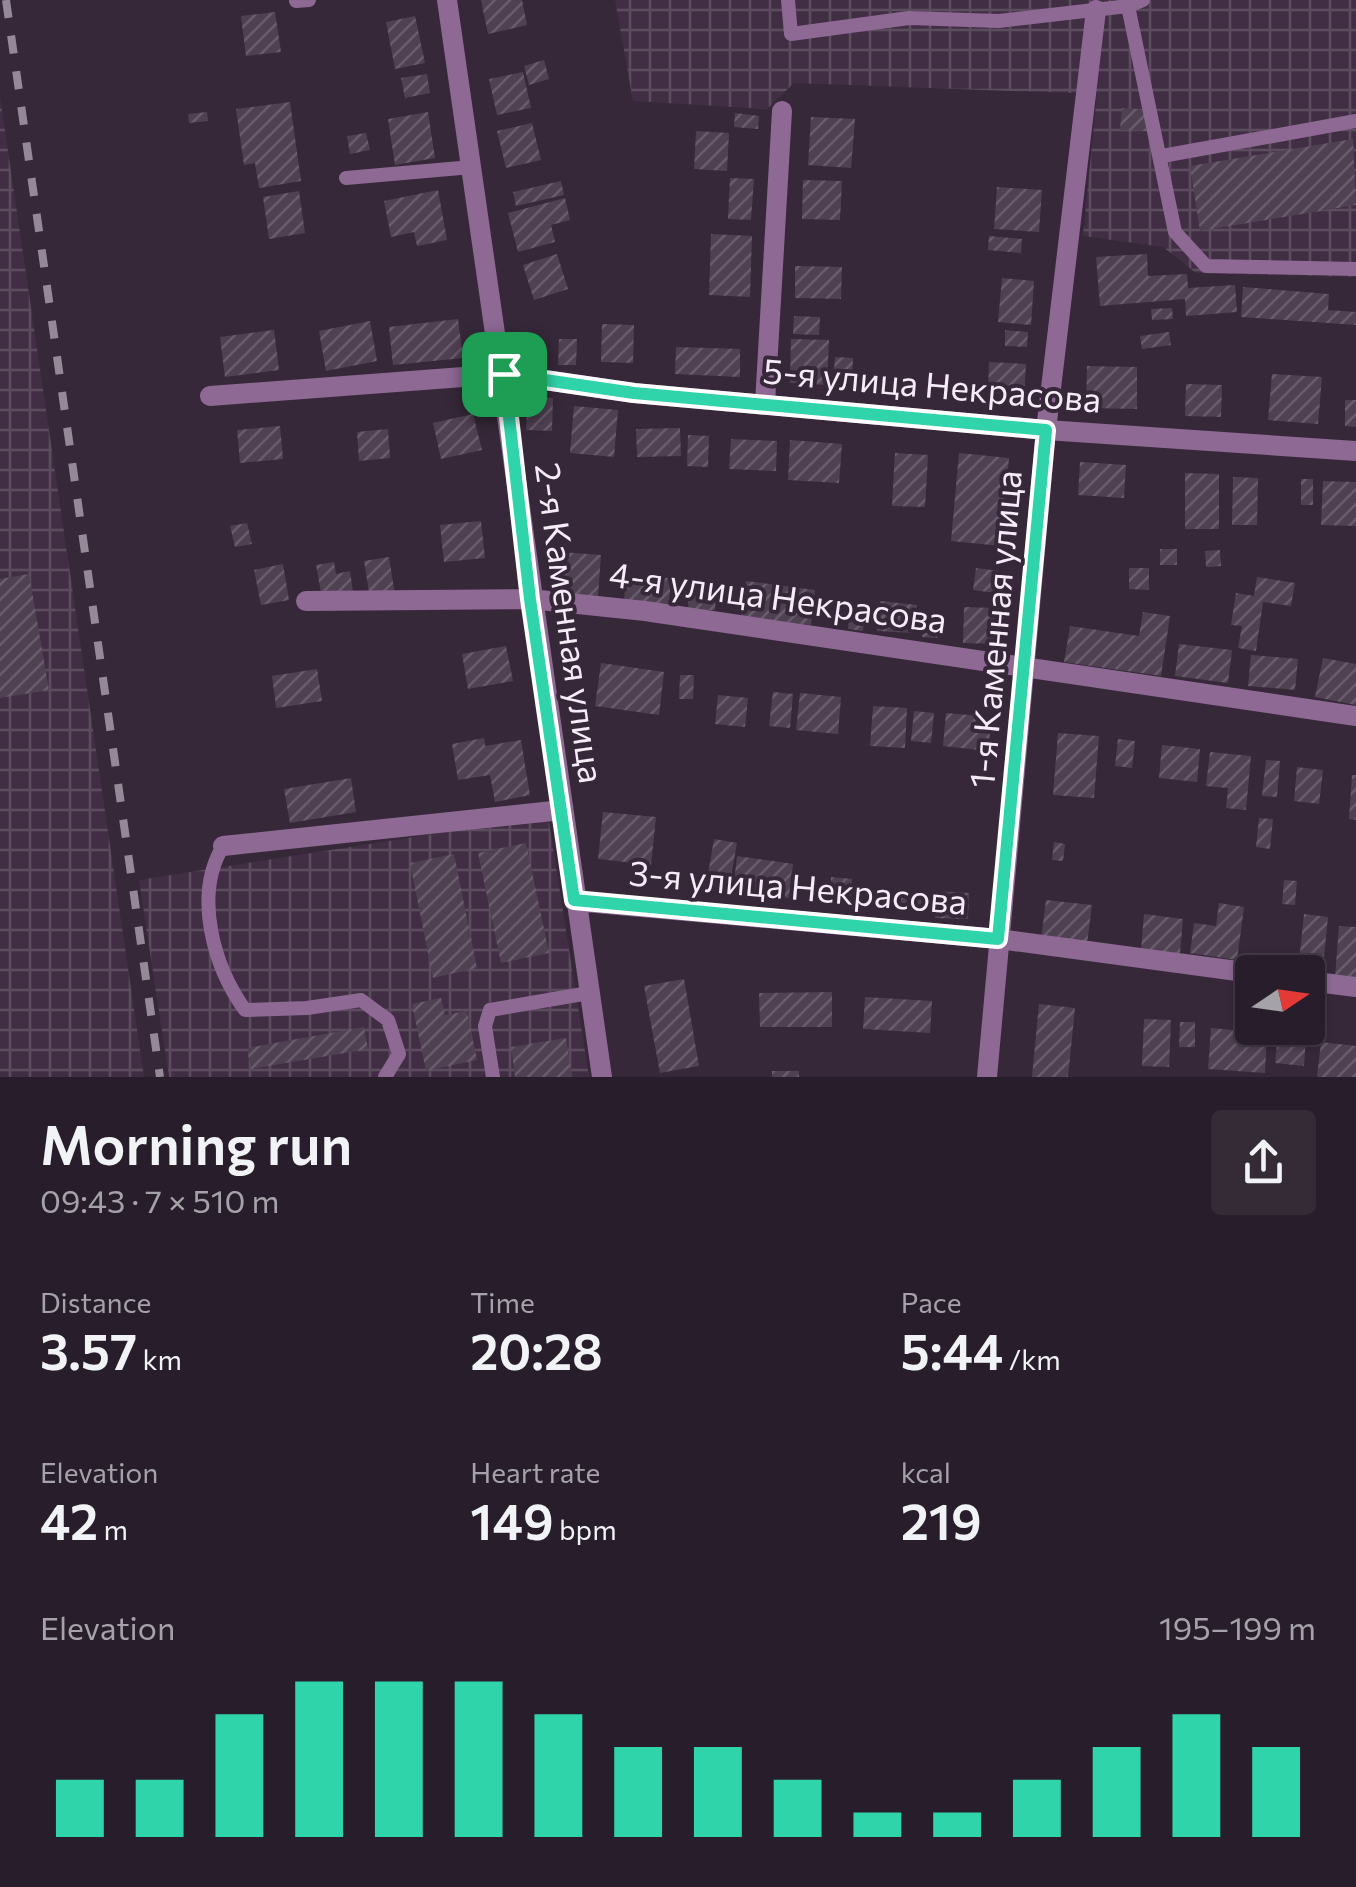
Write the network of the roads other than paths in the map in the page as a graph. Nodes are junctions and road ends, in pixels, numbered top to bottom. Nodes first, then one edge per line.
1 (447, 0) edge
2 (788, 0) edge
3 (1143, 0) edge
4 (1128, 6) junction
5 (1096, 10) junction
6 (782, 110) dead end
7 (1356, 120) edge
8 (1162, 156) junction
9 (472, 167) junction
10 (346, 178) dead end
11 (1356, 268) edge
12 (504, 374) junction
13 (210, 396) dead end
14 (766, 403) junction
15 (1046, 430) junction
16 (1356, 451) edge
17 (530, 599) junction
18 (306, 602) dead end
19 (1027, 666) junction
20 (1356, 716) edge
21 (562, 810) junction
22 (224, 846) joint
23 (574, 900) junction
24 (998, 939) junction
25 (1235, 972) edge
26 (1325, 983) edge
27 (1356, 988) edge
28 (590, 993) junction
29 (385, 1077) edge
30 (493, 1077) edge
31 (602, 1077) edge
32 (988, 1077) edge

1 - 9 street, 2-я Каменная улица
2 - 5 lane
3 - 4 lane
4 - 5 lane
4 - 8 lane
5 - 15 street, 1-я Каменная улица
6 - 14 street
7 - 8 lane
8 - 11 lane
9 - 10 lane
9 - 12 street, 2-я Каменная улица
12 - 13 street, 5-я улица Некрасова
12 - 14 street, 5-я улица Некрасова
12 - 17 street, 2-я Каменная улица
14 - 15 street, 5-я улица Некрасова
15 - 16 street, 5-я улица Некрасова
15 - 19 street, 1-я Каменная улица
17 - 18 street, 4-я улица Некрасова
17 - 19 street, 4-я улица Некрасова
17 - 21 street, 2-я Каменная улица
19 - 20 street, 4-я улица Некрасова
19 - 24 street, 1-я Каменная улица
21 - 22 street
21 - 23 street, 2-я Каменная улица
22 - 29 lane
23 - 24 street, 3-я улица Некрасова
23 - 28 street, 2-я Каменная улица
24 - 25 street, 3-я улица Некрасова
24 - 32 street, 1-я Каменная улица
26 - 27 street
28 - 30 lane
28 - 31 street, 2-я Каменная улица

